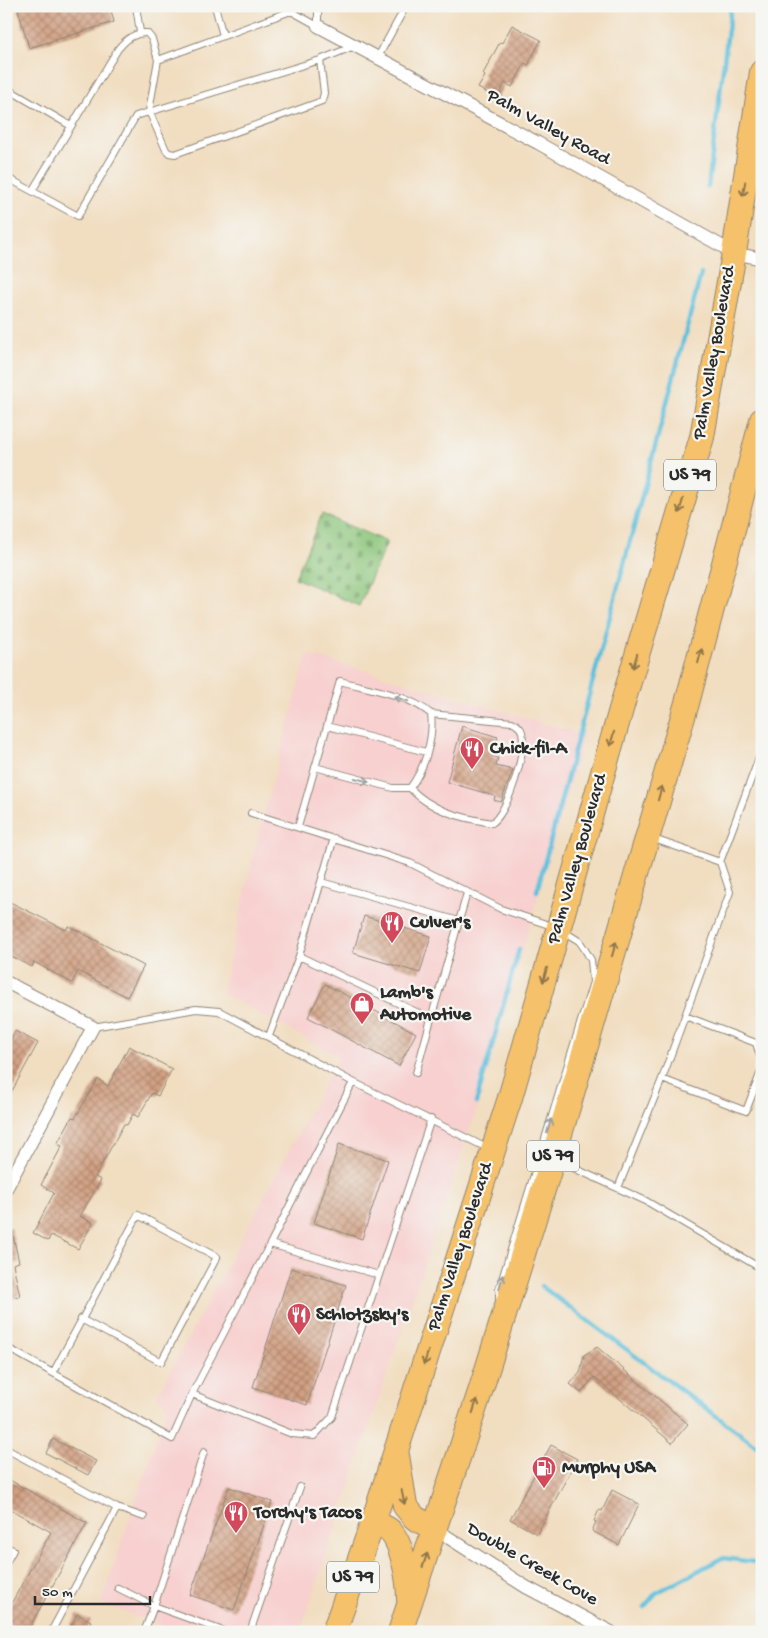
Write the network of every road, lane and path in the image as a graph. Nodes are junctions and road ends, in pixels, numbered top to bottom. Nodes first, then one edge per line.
1 (136, 6) edge
2 (215, 6) edge
3 (282, 6) edge
4 (318, 6) edge
5 (406, 6) edge
6 (291, 11) junction
7 (318, 26) junction
8 (140, 32) junction
9 (223, 36) junction
10 (355, 45) junction
11 (378, 57) junction
12 (158, 60) junction
13 (320, 60) junction
14 (762, 72) edge
15 (6, 88) edge
16 (149, 111) junction
17 (71, 126) junction
18 (6, 177) edge
19 (32, 191) junction
20 (734, 253) junction
21 (762, 259) edge
22 (762, 420) edge
23 (431, 714) junction
24 (327, 726) junction
25 (762, 750) edge
26 (426, 752) junction
27 (315, 768) junction
28 (410, 788) junction
29 (251, 813) dead end
30 (298, 827) junction
31 (647, 836) junction
32 (334, 838) junction
33 (720, 862) junction
34 (321, 882) junction
35 (468, 893) junction
36 (459, 922) junction
37 (558, 928) junction
38 (299, 956) junction
39 (6, 982) edge
40 (685, 1016) junction
41 (432, 1019) junction
42 (93, 1027) junction
43 (269, 1036) junction
44 (762, 1063) edge
45 (762, 1070) edge
46 (416, 1073) dead end
47 (662, 1079) junction
48 (353, 1082) junction
49 (432, 1119) junction
50 (492, 1151) junction
51 (553, 1158) junction
52 (618, 1188) junction
53 (6, 1190) edge
54 (270, 1244) junction
55 (762, 1269) edge
56 (379, 1276) junction
57 (81, 1319) junction
58 (499, 1330) junction
59 (6, 1347) edge
60 (53, 1373) junction
61 (192, 1394) junction
62 (6, 1449) edge
63 (396, 1449) junction
64 (204, 1452) dead end
65 (300, 1486) dead end
66 (117, 1508) junction
67 (144, 1517) dead end
68 (373, 1522) junction
69 (436, 1529) junction
70 (6, 1546) edge
71 (6, 1563) edge
72 (118, 1588) dead end
73 (154, 1606) junction
74 (409, 1606) junction
75 (51, 1632) edge
76 (144, 1632) edge
77 (226, 1632) edge
78 (250, 1632) edge
79 (334, 1632) edge
80 (400, 1632) edge
81 (611, 1632) edge

1 - 8 lane
2 - 9 lane
3 - 6 lane
4 - 7 lane
5 - 11 lane
6 - 7 lane
6 - 9 lane
7 - 10 street, Palm Valley Road
8 - 12 lane
8 - 17 lane
9 - 12 lane
10 - 11 street, Palm Valley Road
10 - 13 lane
11 - 20 street, Palm Valley Road
12 - 16 lane
13 - 16 lane
13 - 16 lane
14 -> 20 highway, Palm Valley Boulevard / US 79
15 - 17 lane
16 - 19 lane
17 - 19 lane
18 - 19 lane
20 - 21 street, Palm Valley Road
20 -> 37 highway, Palm Valley Boulevard / US 79
31 -> 22 highway, US 79
23 -> 24 lane
23 - 26 lane
23 - 28 lane
24 - 26 lane
24 - 27 lane
25 - 33 lane
26 - 28 lane
27 -> 28 lane
27 - 30 lane
29 - 30 lane
30 - 32 lane
31 - 33 lane
51 -> 31 highway, US 79
32 - 34 lane
32 - 35 lane
33 - 40 lane
34 - 36 lane
34 - 38 lane
35 - 36 lane
35 - 37 lane
36 - 41 lane
37 -> 50 highway, Palm Valley Boulevard / US 79
58 -> 37 lane
38 - 41 lane
38 - 43 lane
39 - 42 street
40 - 44 lane
40 - 47 lane
41 - 46 lane
42 - 43 lane
42 - 53 street
43 - 48 lane
45 - 47 lane
47 - 52 lane
48 - 49 lane
48 - 54 lane
49 - 50 lane
49 - 56 lane
50 -> 63 highway, Palm Valley Boulevard / US 79
51 - 52 lane
51 - 58 highway, US 79
52 - 55 lane
54 - 56 lane
54 - 61 lane
56 - 61 lane
57 - 57 lane
57 - 60 lane
69 -> 58 highway, US 79
59 - 60 lane
60 - 61 lane
62 - 66 lane
63 - 68 highway, Palm Valley Boulevard / US 79
63 -> 69 highway
64 - 73 lane
65 - 78 lane
66 - 67 lane
66 - 75 lane
68 - 74 highway
68 - 79 highway, Palm Valley Boulevard / US 79
74 -> 69 highway, US 79
69 - 81 street, Double Creek Cove
70 - 71 lane
72 - 73 lane
73 - 76 lane
73 - 77 lane
74 - 80 highway, US 79

